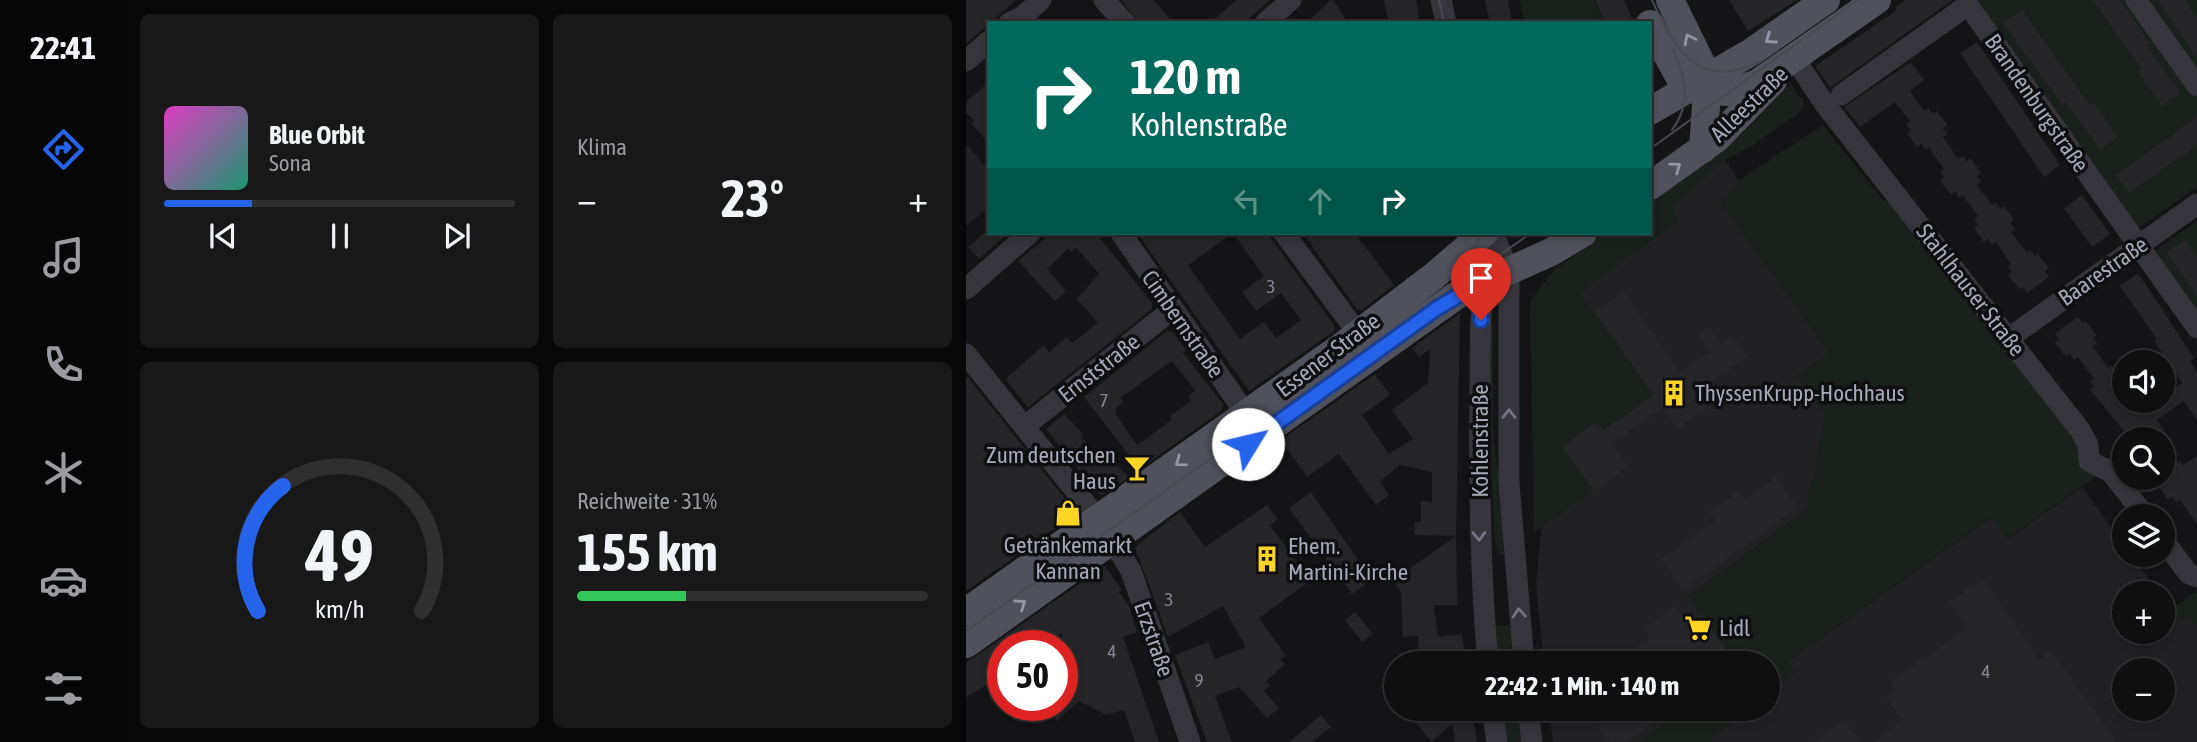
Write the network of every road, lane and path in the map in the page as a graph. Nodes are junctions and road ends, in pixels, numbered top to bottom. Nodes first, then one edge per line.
1 (1041, 0) edge
2 (1104, 0) edge
3 (1291, 0) edge
4 (1441, 0) edge
5 (1639, 0) edge
6 (1670, 0) edge
7 (1826, 0) edge
8 (1877, 0) edge
9 (2136, 0) edge
10 (1013, 21) edge
11 (1123, 21) edge
12 (1267, 21) edge
13 (1446, 21) edge
14 (1649, 21) edge
15 (1652, 26) edge
16 (987, 43) edge
17 (1795, 59) junction
18 (966, 61) edge
19 (2197, 86) edge
20 (1701, 87) junction
21 (1841, 94) dead end
22 (1652, 110) edge
23 (1703, 149) junction
24 (1652, 185) edge
25 (2197, 204) edge
26 (1028, 235) edge
27 (1122, 235) edge
28 (1285, 235) edge
29 (1482, 235) edge
30 (1491, 235) edge
31 (1492, 235) edge
32 (1580, 235) edge
33 (2139, 246) junction
34 (1509, 271) junction
35 (1481, 282) junction
36 (966, 289) edge
37 (1173, 309) junction
38 (2197, 328) edge
39 (1357, 332) junction
40 (2009, 338) junction
41 (966, 354) edge
42 (1246, 414) junction
43 (1025, 426) junction
44 (2136, 504) edge
45 (1105, 530) junction
46 (2175, 553) edge
47 (1514, 562) junction
48 (1480, 567) junction
49 (2196, 577) edge
50 (966, 612) edge
51 (966, 644) edge
52 (1487, 651) edge
53 (1523, 651) edge
54 (1494, 721) edge
55 (1529, 721) edge
56 (1190, 742) edge
57 (1497, 742) edge
58 (1532, 742) edge

1 - 10 street
2 - 11 street
3 - 12 street
4 - 13 street
5 - 14 main road
20 -> 6 main road
7 -> 20 main road, Alleestraße
8 - 17 main road, Alleestraße
9 - 19 street
15 - 20 main road
16 - 18 street
17 - 20 main road, Alleestraße
17 - 23 main road, Alleestraße
17 - 40 street, Stahlhauser Straße
20 - 22 main road, Alleestraße
20 - 23 main road, Alleestraße
21 - 33 street, Brandenburgstraße
24 -> 23 main road, Alleestraße
25 - 33 street, Baarestraße
26 - 36 street
27 - 37 street, Cimbernstraße
28 - 39 street
29 - 39 main road, Essener Straße
30 - 35 street, Kohlenstraße
31 - 34 street, Kohlenstraße
32 - 34 main road
33 - 38 street, Brandenburgstraße
33 - 40 street, Baarestraße
34 - 35 main road
47 -> 34 street, Kohlenstraße
35 - 45 main road, Essener Straße
35 -> 48 street, Kohlenstraße
37 - 42 street, Cimbernstraße
37 - 43 street, Ernststraße
39 - 42 main road, Essener Straße
40 - 44 street, Stahlhauser Straße
41 - 43 street, Erzstraße
42 -> 45 main road, Essener Straße
43 - 45 street, Erzstraße
45 - 50 main road, Essener Straße
51 -> 45 main road, Essener Straße
45 - 56 street, Erzstraße
46 - 49 street
47 - 48 street
53 -> 47 street, Kohlenstraße
48 - 52 street, Kohlenstraße
54 - 57 street
55 - 58 street

